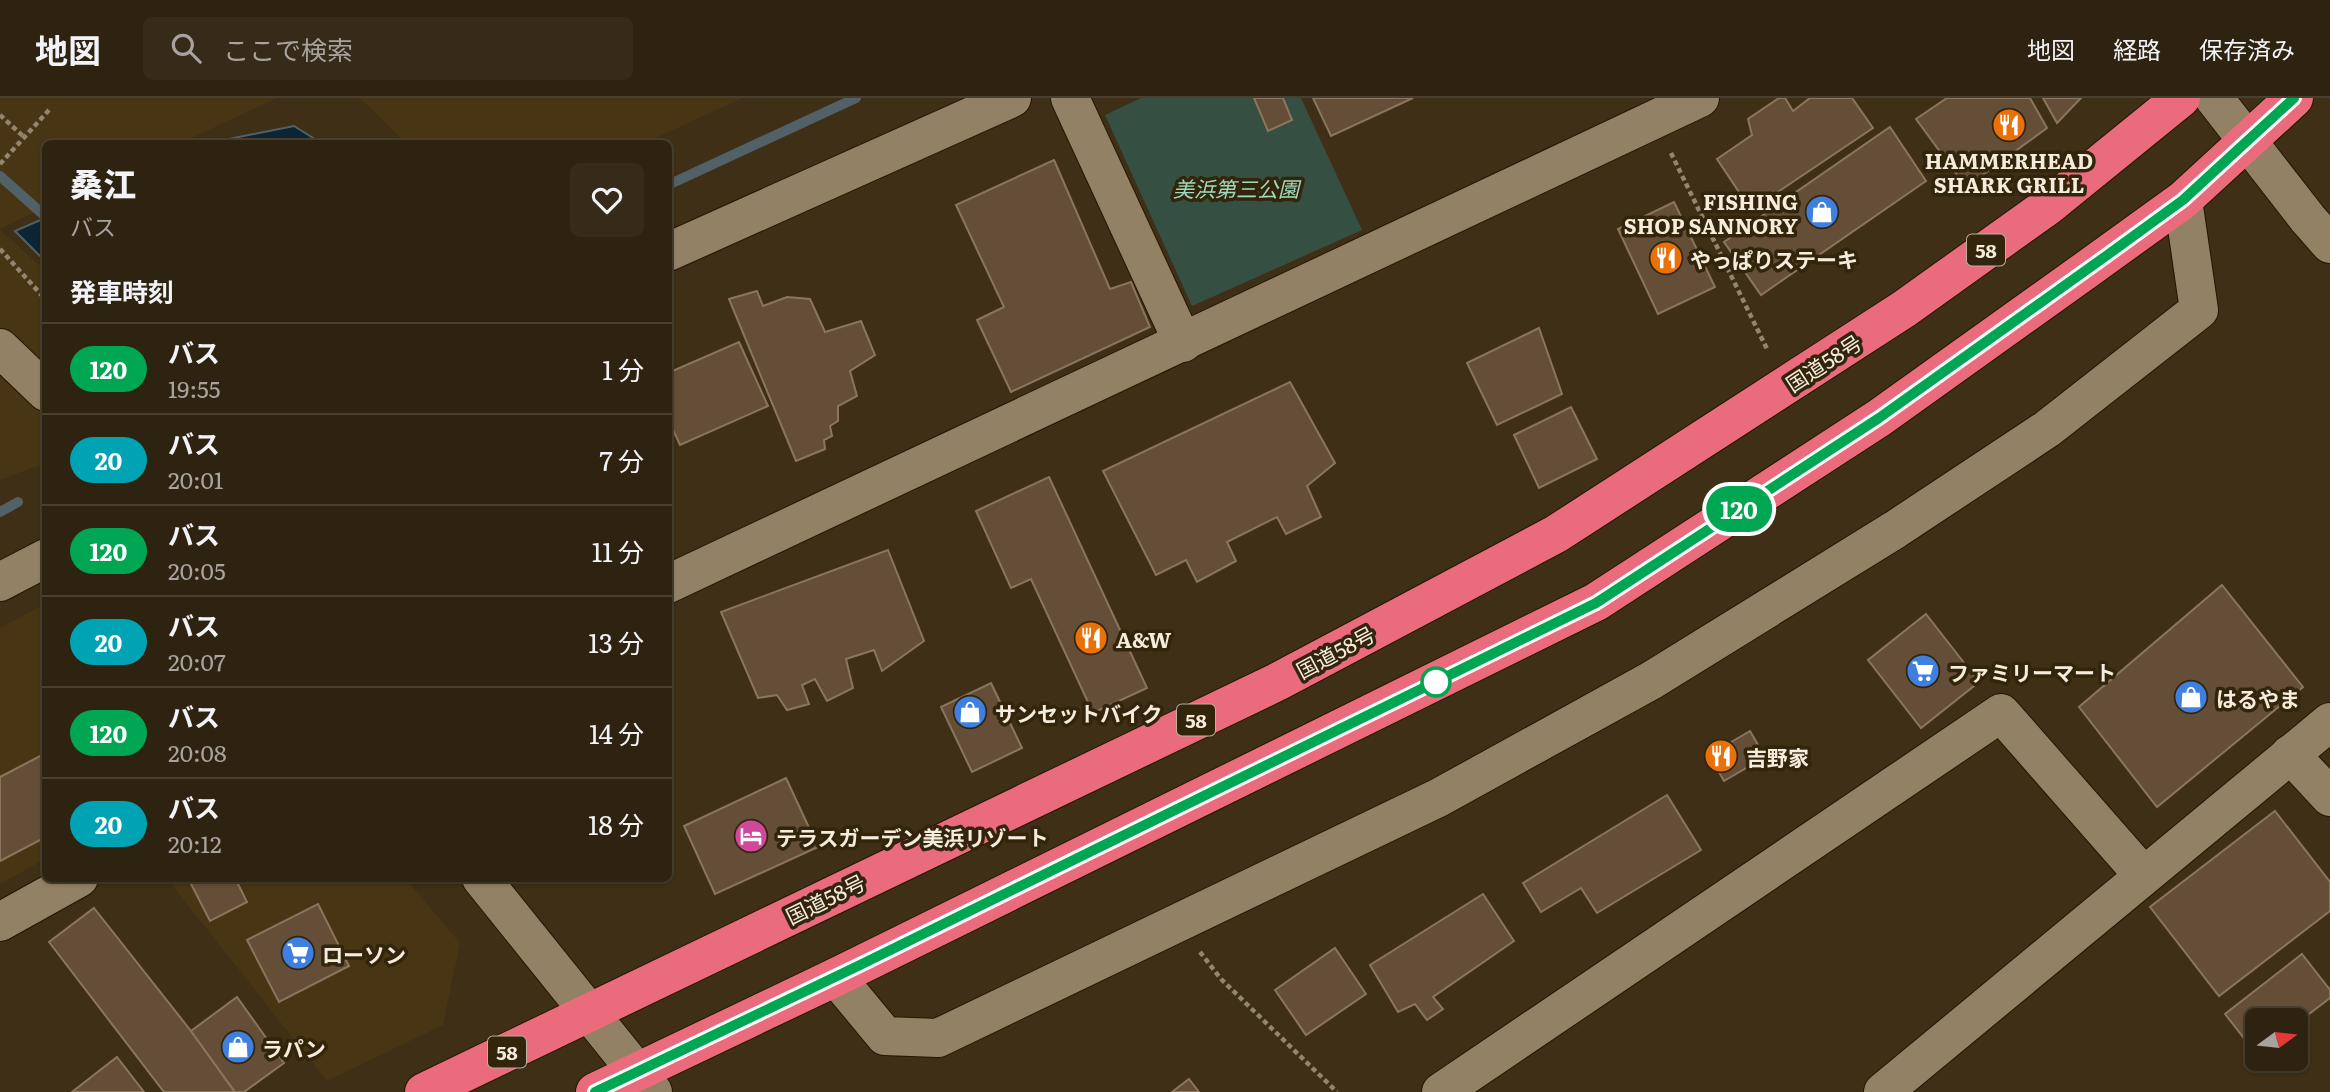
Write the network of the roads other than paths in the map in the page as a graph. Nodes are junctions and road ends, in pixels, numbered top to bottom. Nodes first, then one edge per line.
1 (1012, 98) edge
2 (1070, 98) edge
3 (1700, 98) edge
4 (2181, 98) edge
5 (2214, 98) edge
6 (2294, 98) edge
7 (2248, 140) junction
8 (2183, 200) junction
9 (2330, 244) edge
10 (672, 250) edge
11 (1184, 343) junction
12 (0, 348) edge
13 (42, 388) edge
14 (42, 560) edge
15 (0, 582) edge
16 (672, 582) edge
17 (2330, 722) edge
18 (2290, 754) junction
19 (2330, 797) edge
20 (2143, 875) junction
21 (72, 882) edge
22 (484, 882) edge
23 (0, 922) edge
24 (836, 977) junction
25 (590, 1013) junction
26 (645, 1082) edge
27 (424, 1092) edge
28 (595, 1092) edge
29 (1441, 1092) edge
30 (1883, 1092) edge

1 - 10 street
2 - 11 street
3 - 11 street
4 - 25 highway, 国道58号 / 58
5 - 7 street
6 - 7 highway
7 - 8 highway
7 - 9 street
8 - 24 highway
8 - 24 street
11 - 16 street
12 - 13 street
14 - 15 street
17 - 18 street
18 - 19 street
18 - 20 street
20 - 29 street
20 - 30 street
21 - 23 street
22 - 25 street
24 - 26 highway
25 - 26 street
25 - 27 highway, 国道58号 / 58
26 - 28 highway

